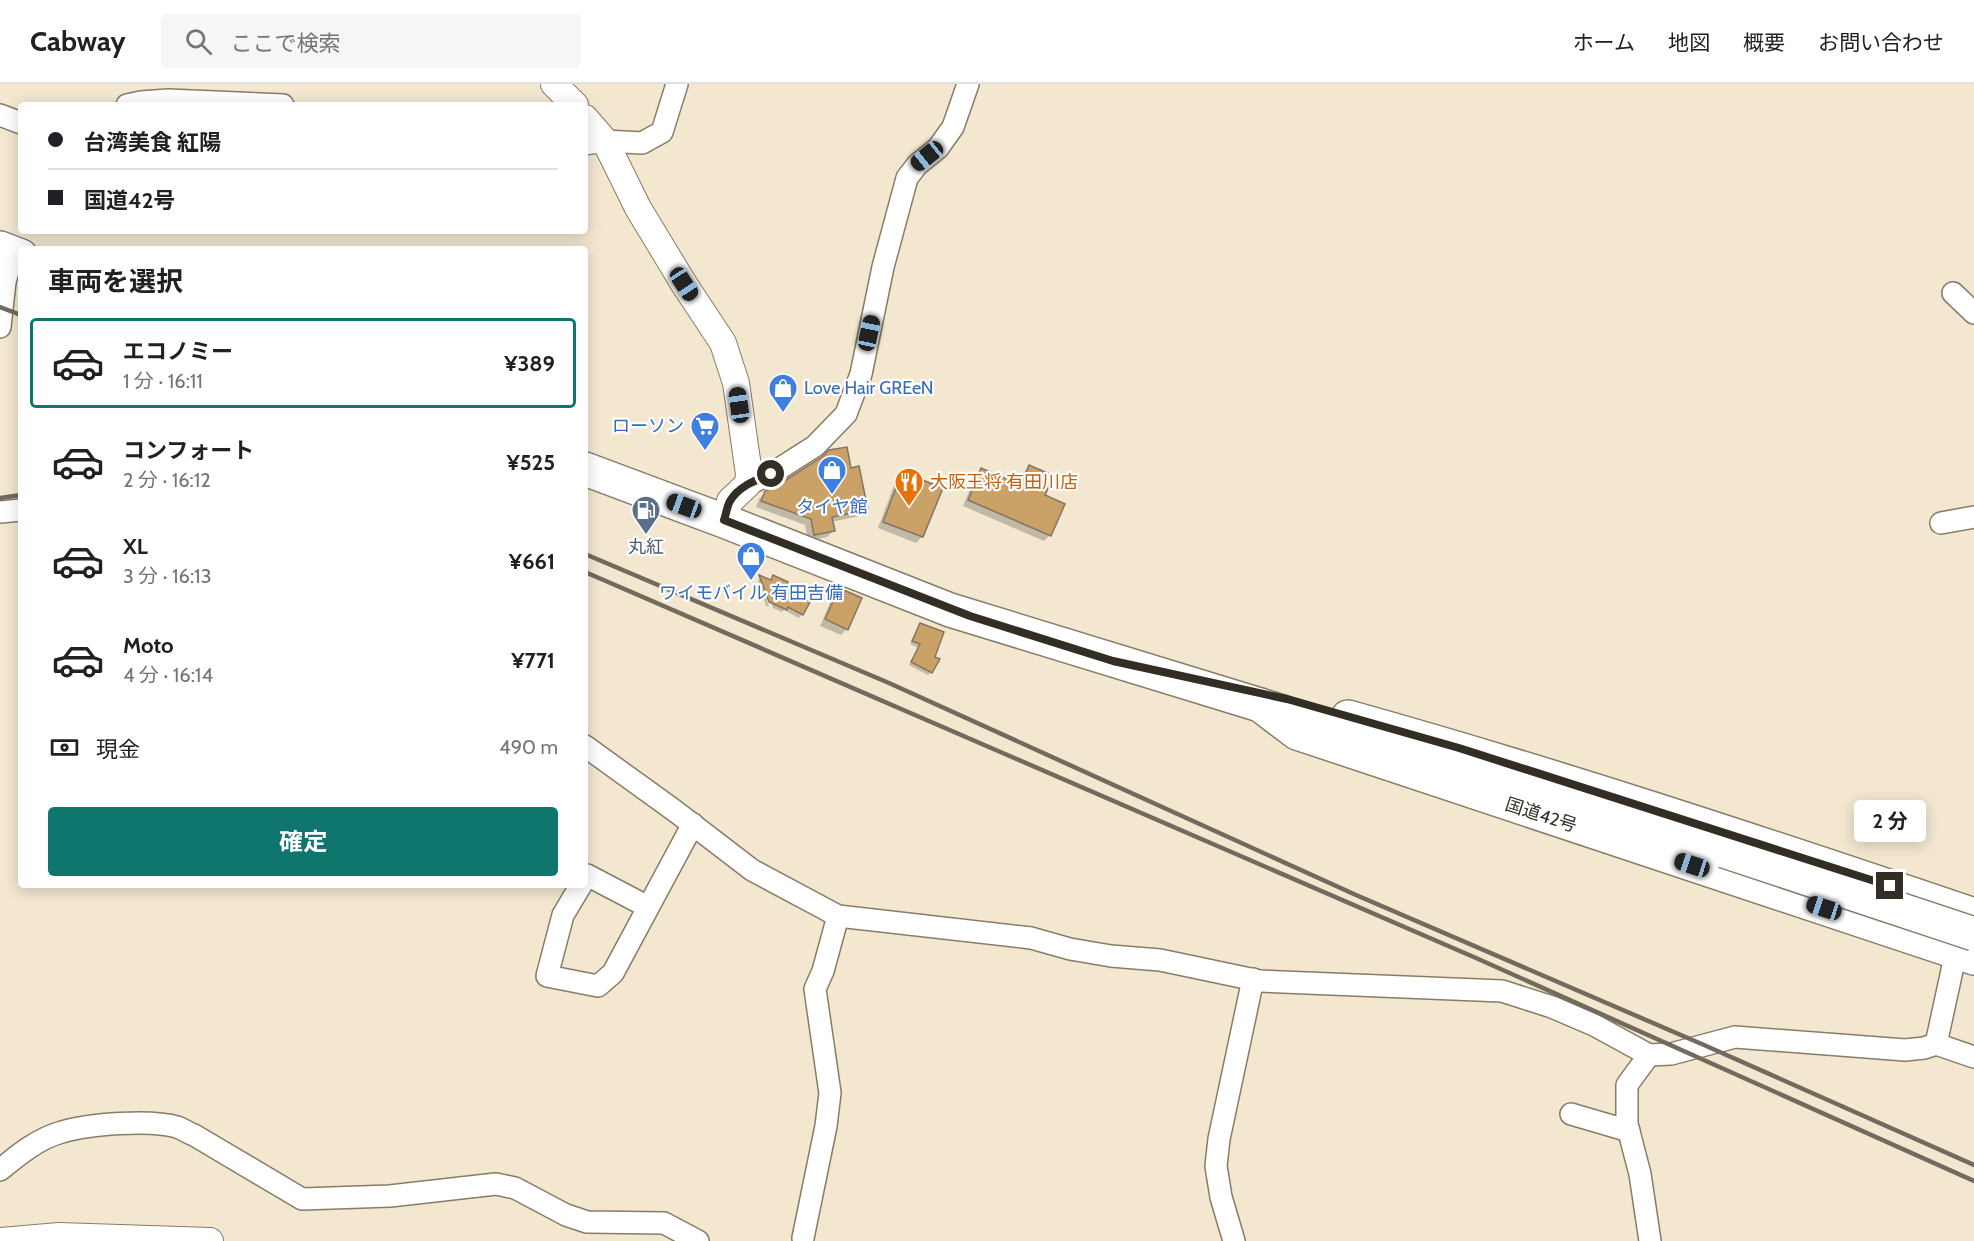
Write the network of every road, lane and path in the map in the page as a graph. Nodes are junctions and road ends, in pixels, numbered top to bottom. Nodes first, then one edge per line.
1 (554, 84) edge
2 (677, 84) edge
3 (968, 84) edge
4 (141, 102) edge
5 (214, 102) edge
6 (572, 102) edge
7 (0, 115) edge
8 (18, 122) edge
9 (588, 125) edge
10 (595, 143) edge
11 (11, 252) edge
12 (1953, 293) dead end
13 (1974, 313) edge
14 (0, 327) edge
15 (588, 470) edge
16 (748, 484) junction
17 (18, 510) edge
18 (0, 512) edge
19 (1974, 517) edge
20 (724, 520) junction
21 (1941, 523) dead end
22 (1113, 661) junction
23 (1260, 705) junction
24 (588, 748) edge
25 (693, 824) junction
26 (588, 876) edge
27 (579, 888) edge
28 (648, 907) junction
29 (1974, 915) edge
30 (838, 916) junction
31 (1968, 948) edge
32 (1253, 979) junction
33 (1936, 1044) junction
34 (1649, 1055) junction
35 (1974, 1057) edge
36 (1571, 1114) dead end
37 (1629, 1131) junction
38 (0, 1170) edge
39 (799, 1240) edge
40 (0, 1241) edge
41 (210, 1241) edge
42 (699, 1241) edge
43 (1234, 1241) edge
44 (1650, 1241) edge

1 - 6 street
2 - 10 street
3 - 16 street
4 - 5 street
7 - 8 street
9 - 10 street
10 - 16 street
11 - 14 street
12 - 13 street
15 - 20 highway, 国道42号
16 - 20 street
17 - 18 street
19 - 21 street
20 - 22 highway, 国道42号
22 - 23 highway, 国道42号
22 - 29 highway, 国道42号
23 - 31 highway, bridge
23 - 31 highway, 国道42号
24 - 25 street
25 - 28 street
25 - 30 street
26 - 28 street
27 - 28 street
29 - 31 street
30 - 32 street
30 - 39 street
31 - 33 street
32 - 34 street
32 - 43 street
33 - 34 street
33 - 35 street
34 - 37 street
36 - 37 street
37 - 44 street
38 - 42 street
40 - 41 street

